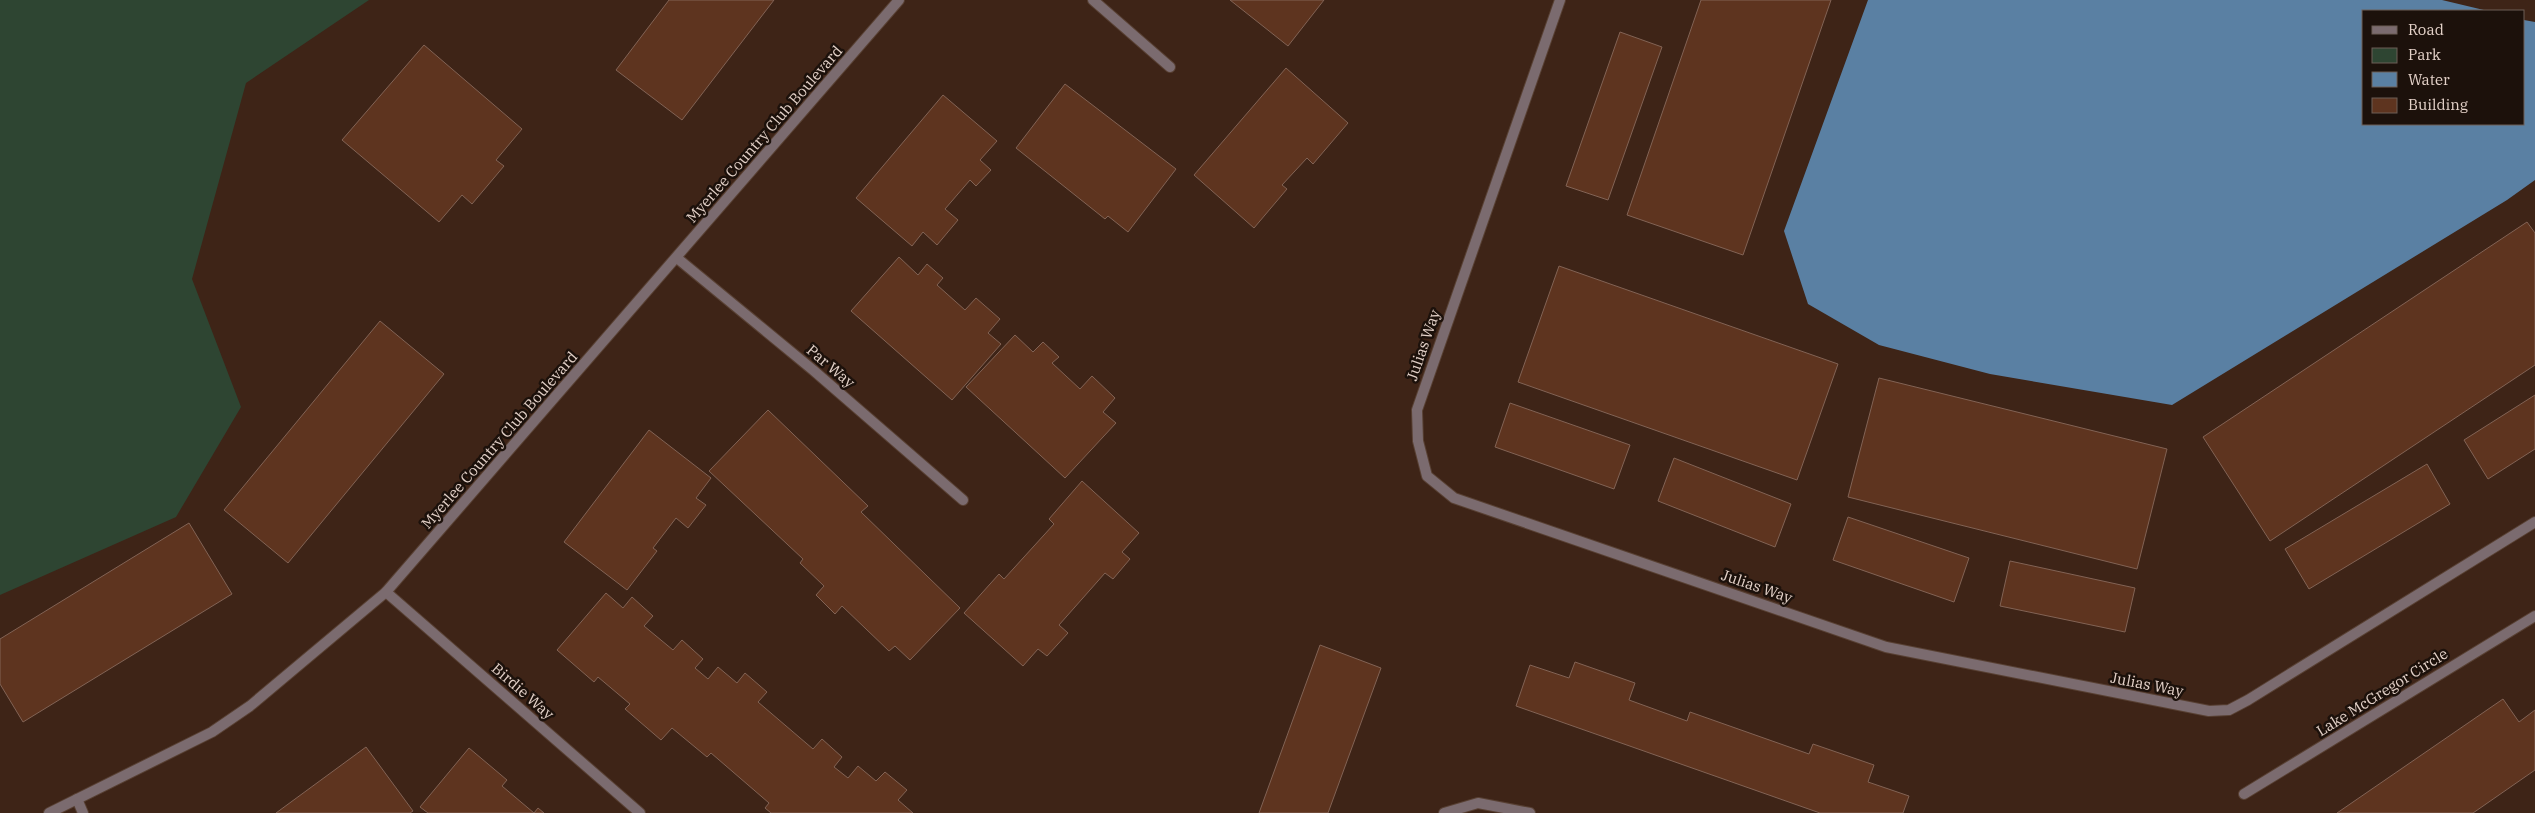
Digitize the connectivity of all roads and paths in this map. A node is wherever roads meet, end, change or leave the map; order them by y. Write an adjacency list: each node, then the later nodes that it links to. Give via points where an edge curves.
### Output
1 (899, 0): 5 (street, Myerlee Country Club Boulevard)
2 (1094, 0): 4 (street)
3 (1560, 0): 7 (street, Julias Way, via 1417,410 1418,442 1427,476 1454,498 1886,647 2209,712 2230,710 2248,700)
4 (1170, 67)
5 (677, 258): 6 (street, Par Way); 8 (street, Myerlee Country Club Boulevard)
6 (963, 500)
7 (2535, 522)
8 (386, 592): 11 (street, Myerlee Country Club Boulevard, via 250,706 212,732); 14 (street, Birdie Way)
9 (2535, 616): 10 (street, Lake McGregor Circle)
10 (2244, 794)
11 (77, 799): 12 (street, Myerlee Country Club Boulevard); 13 (street)
12 (49, 813)
13 (83, 813)
14 (640, 813)
15 (1444, 813): 16 (street, via 1478,803)
16 (1530, 813)

